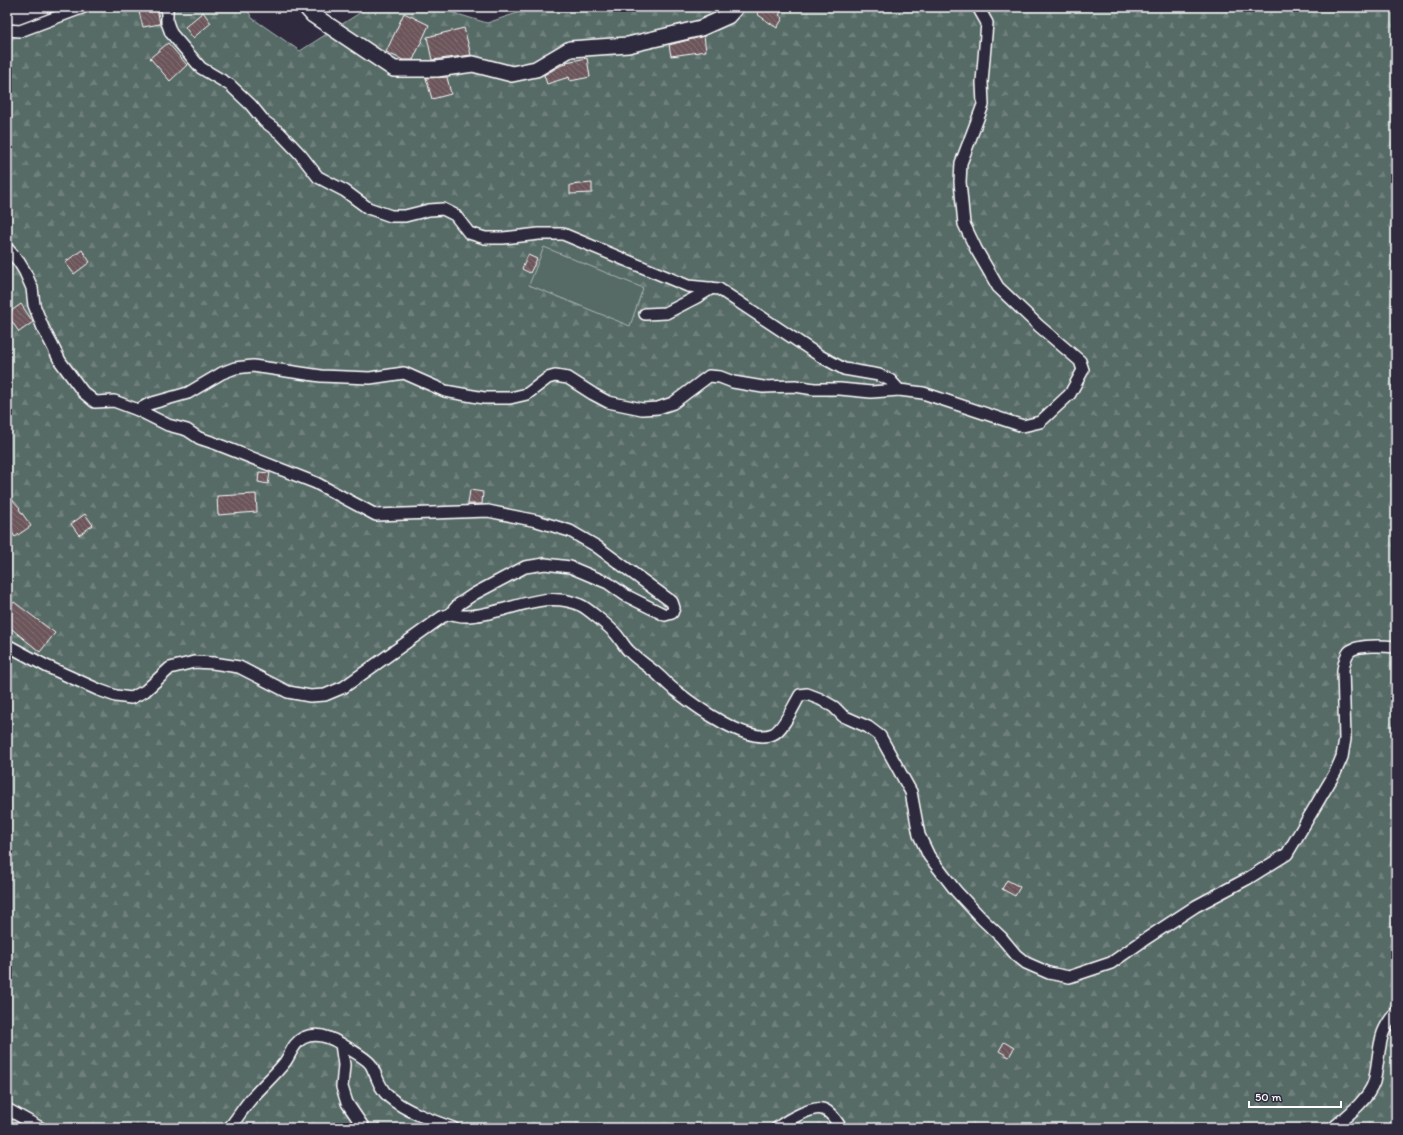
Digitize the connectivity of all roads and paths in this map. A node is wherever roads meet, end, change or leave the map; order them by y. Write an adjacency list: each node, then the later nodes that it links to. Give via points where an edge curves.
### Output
1 (84, 7): 6 (street, via 20,31)
2 (167, 7): 8 (street, via 167,22 171,33 201,68 230,85 285,139 318,177 345,191 368,208 391,216 405,216 443,208 455,215 469,233 486,238 563,234 688,286)
3 (306, 7): 4 (street, via 313,15 394,69 437,69 473,64 512,74 536,69 570,49 628,45 701,28 728,16)
4 (736, 7)
5 (978, 7): 10 (street, via 987,23 982,82 983,105 961,163 964,224 998,287 1080,360 1083,370 1070,394 1040,422 1023,426 923,393)
6 (7, 30)
7 (7, 248): 11 (street, via 25,272 32,288 42,328 60,362 84,392 95,402 114,401)
8 (712, 288): 9 (street, via 666,313); 10 (street, via 719,289 820,356 844,369 879,375 890,380)
9 (645, 314)
10 (899, 390): 11 (street, via 871,392 795,386 763,387 709,376 673,403 658,408 642,409 608,402 568,378 555,376 548,378 527,394 510,398 484,398 445,391 404,372 363,378 321,376 253,366 222,372 188,393 149,404)
11 (138, 410): 12 (street, via 207,441 316,483 376,515 488,511 570,531 596,546 672,602 674,608 672,613 665,615 625,595 608,583 570,567 544,564 525,567 474,594)
12 (451, 613): 13 (street, via 344,687 325,695 310,696 288,692 239,667 194,662 170,668 145,691 131,698 116,696 46,666); 14 (street, via 467,616 556,598 581,605 614,631 629,652 675,690 708,714 740,732 762,736 773,734 785,722 800,695 807,694 834,707 843,716 868,727 880,736 910,792 919,835 929,856 956,891 1026,963 1049,973 1069,977 1111,964 1196,906 1287,854 1342,757 1345,739 1343,670 1349,652 1354,648)
13 (7, 645)
14 (1396, 647)
15 (1396, 1012): 24 (street, via 1383,1033 1373,1083 1352,1112)
16 (341, 1044): 19 (street, via 330,1037 304,1038 295,1045 286,1061 251,1099); 20 (street, via 344,1065 342,1087 347,1103); 21 (street, via 370,1064 388,1097 413,1112)
17 (7, 1109): 18 (street)
18 (41, 1128)
19 (229, 1128)
20 (364, 1128)
21 (453, 1128)
22 (777, 1128): 23 (street, via 798,1115 818,1108 830,1114)
23 (841, 1128)
24 (1333, 1128)

